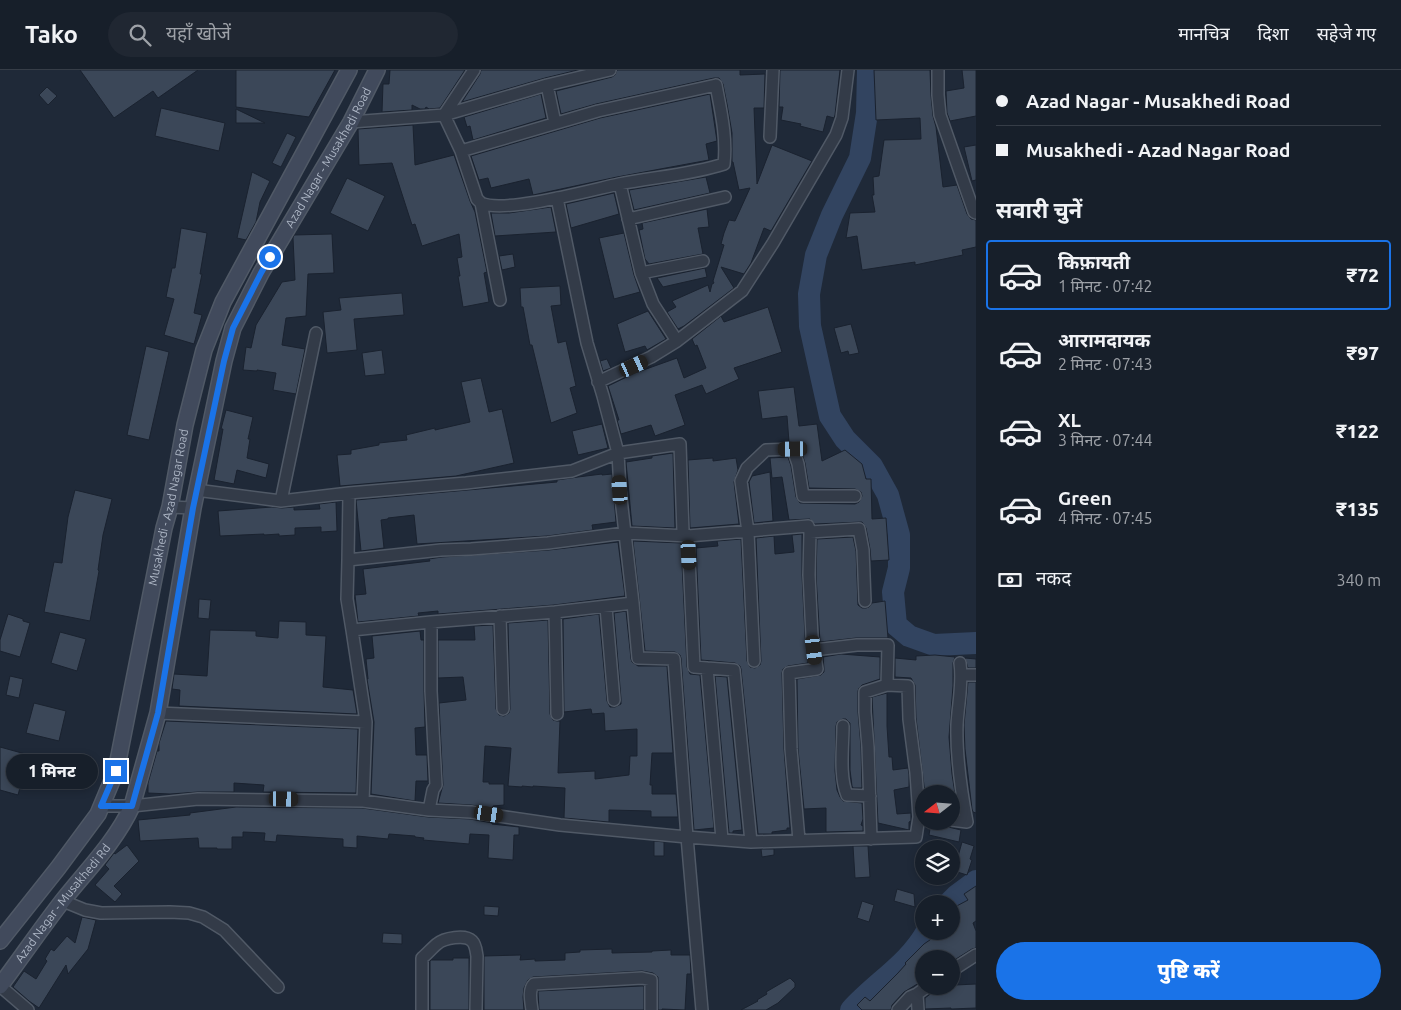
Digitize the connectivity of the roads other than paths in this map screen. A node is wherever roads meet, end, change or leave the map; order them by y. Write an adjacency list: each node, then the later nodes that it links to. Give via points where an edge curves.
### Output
1 (349, 70): 31 (main road, Musakhedi - Azad Nagar Road, via 223,302 204,350)
2 (376, 70): 10 (main road, Azad Nagar - Musakhedi Road)
3 (474, 70): 9 (street)
4 (610, 70): 8 (street)
5 (773, 70): 12 (street)
6 (848, 70): 24 (street, via 842,118 836,135 773,243 742,291)
7 (938, 70): 18 (street, via 940,115)
8 (547, 85): 9 (street); 11 (street)
9 (444, 115): 10 (street); 13 (street)
10 (351, 122): 27 (main road, Azad Nagar - Musakhedi Road, via 261,273 233,328)
11 (555, 123): 13 (street); 14 (street, via 716,85 724,129 724,164 676,176)
12 (770, 137)
13 (461, 151): 17 (street)
14 (620, 184): 16 (street); 19 (street)
15 (725, 197): 19 (street)
16 (556, 198): 17 (street, via 492,206); 25 (street)
17 (480, 203): 22 (street)
18 (976, 213)
19 (628, 219): 21 (street)
20 (703, 261): 21 (street)
21 (641, 273): 24 (street, via 653,304)
22 (500, 300)
23 (316, 334): 30 (street)
24 (677, 341): 25 (street)
25 (598, 382): 26 (street)
26 (618, 453): 28 (street, via 572,471); 35 (street); 36 (street, via 680,444 684,532)
27 (196, 490): 30 (street); 32 (main road, Azad Nagar - Musakhedi Road)
28 (349, 493): 30 (street); 37 (street)
29 (855, 496): 33 (street, via 804,496 793,449 766,450 747,468 741,481)
30 (281, 501)
31 (170, 507): 32 (street); 61 (main road, Musakhedi - Azad Nagar Road, via 116,771)
32 (193, 508): 54 (main road, Azad Nagar - Musakhedi Road)
33 (748, 532): 34 (street, via 808,526); 36 (street); 46 (street)
34 (810, 532): 38 (street, via 859,529); 45 (street)
35 (625, 533): 36 (street); 37 (street); 39 (street)
36 (688, 536): 48 (street, via 694,667)
37 (348, 560): 44 (street, via 347,599)
38 (865, 601)
39 (633, 603): 40 (street); 67 (street, via 638,658 674,659)
40 (606, 607): 41 (street); 52 (street)
41 (555, 612): 42 (street); 55 (street)
42 (500, 616): 43 (street); 53 (street)
43 (431, 622): 44 (street); 63 (street, via 436,785)
44 (352, 630): 56 (street)
45 (814, 650): 51 (street, via 888,645); 70 (street, via 817,668 789,673 791,749)
46 (754, 661)
47 (960, 663): 49 (street)
48 (707, 668): 68 (street); 71 (street, via 734,670)
49 (961, 675): 50 (street); 65 (street, via 957,725 961,788)
50 (976, 676)
51 (887, 685): 58 (street, via 908,686); 59 (street, via 865,692)
52 (614, 700)
53 (503, 709)
54 (158, 713): 56 (street); 62 (main road, Azad Nagar - Musakhedi Road)
55 (557, 714)
56 (366, 722): 60 (street)
57 (843, 726): 59 (street, via 845,790 847,795)
58 (917, 785)
59 (870, 796): 69 (street)
60 (363, 800): 62 (street, via 198,799); 63 (street)
61 (101, 806): 62 (street); 73 (main road, Musakhedi - Azad Nagar Road, via 58,868)
62 (132, 806): 64 (main road, Azad Nagar - Musakhedi Road)
63 (429, 810): 67 (street)
64 (126, 820): 72 (main road, Azad Nagar - Musakhedi Rd)
65 (972, 821)
66 (918, 830): 69 (street, via 916,837)
67 (687, 837): 68 (street); 85 (street)
68 (722, 839): 71 (street)
69 (871, 839): 70 (street)
70 (799, 840): 71 (street)
71 (751, 842)
72 (63, 901): 76 (main road, Azad Nagar - Musakhedi Rd); 77 (street, via 101,913 170,912 203,916 224,930)
73 (0, 941)
74 (976, 955): 75 (street)
75 (960, 965)
76 (0, 986): 80 (street)
77 (278, 987)
78 (915, 995): 86 (street)
79 (917, 995): 87 (street)
80 (28, 1010)
81 (422, 1010): 82 (street, via 422,958 444,940 468,938 476,947 477,956)
82 (476, 1010)
83 (532, 1010): 84 (street, via 530,990 534,984 642,978 651,980)
84 (651, 1010)
85 (702, 1010)
86 (898, 1010)
87 (918, 1010)

